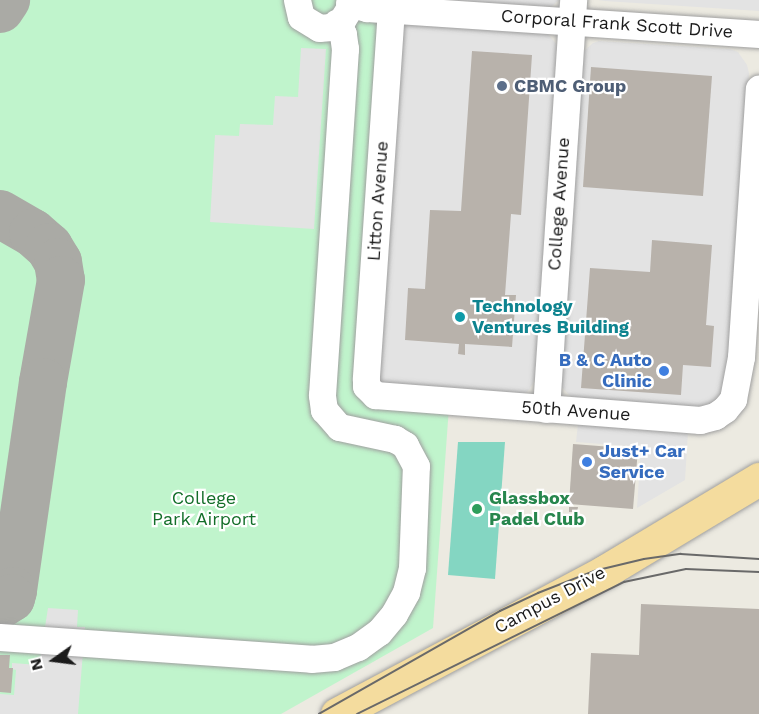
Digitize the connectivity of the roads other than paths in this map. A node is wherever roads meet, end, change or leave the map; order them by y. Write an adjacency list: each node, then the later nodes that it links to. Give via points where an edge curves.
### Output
1 (297, 0): 2 (street, Corporal Frank Scott Drive, via 302,17 319,28)
2 (359, 9): 3 (street, Corporal Frank Scott Drive); 6 (street, Litton Avenue, via 366,379); 9 (street, via 343,34 322,395 324,410 339,427 395,439 412,454 418,479 412,568 406,592 394,614 379,632 358,647 334,657 311,659)
3 (573, 11): 4 (street, Corporal Frank Scott Drive); 7 (street, College Avenue)
4 (759, 34)
5 (759, 89): 7 (street, 50th Avenue, via 741,357 733,399 726,409 700,420)
6 (370, 392): 7 (street, 50th Avenue, via 381,397)
7 (546, 409)
8 (759, 480): 10 (main road, Campus Drive, via 604,572)
9 (0, 637)
10 (337, 714)

